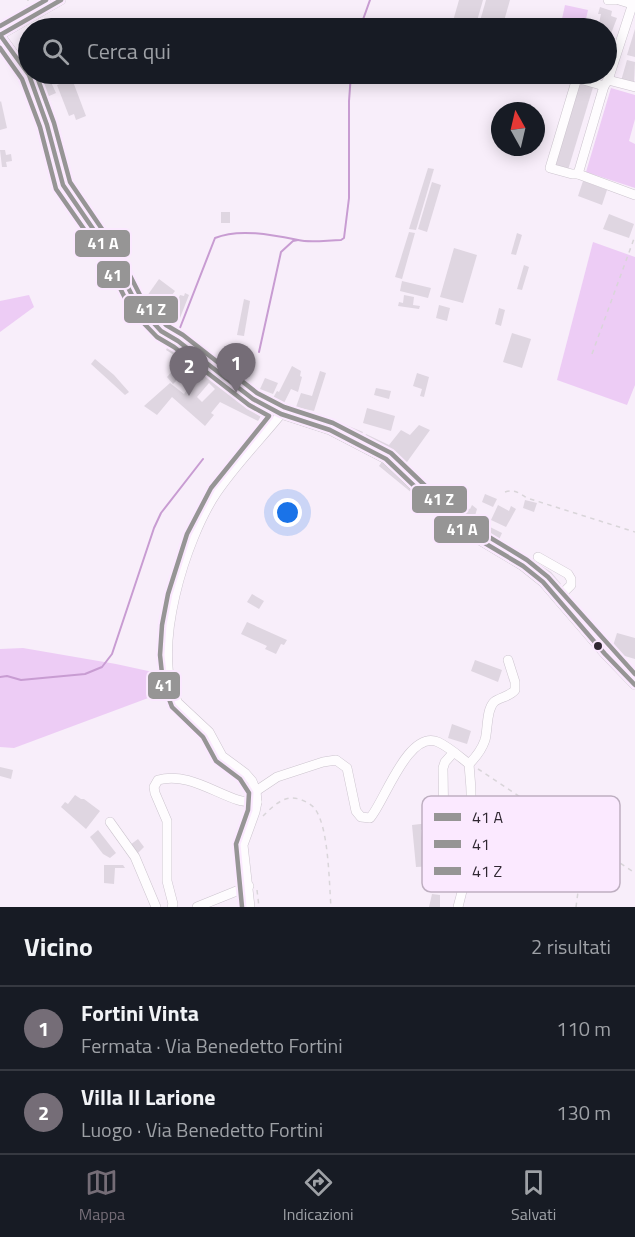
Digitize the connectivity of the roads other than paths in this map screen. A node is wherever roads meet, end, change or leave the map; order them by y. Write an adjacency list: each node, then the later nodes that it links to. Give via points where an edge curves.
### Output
1 (61, 0): 5 (street)
2 (608, 0): 3 (street)
3 (617, 0): 4 (street)
4 (633, 2): 8 (street)
5 (30, 18)
6 (18, 25): 7 (street)
7 (0, 35): 9 (street)
8 (617, 50)
9 (18, 60)
10 (32, 84): 17 (street, via 63,185 114,258 137,305 161,331 253,399)
11 (575, 84): 15 (street, via 550,168)
12 (606, 84): 15 (street)
13 (613, 84): 14 (street)
14 (635, 87)
15 (578, 174): 16 (street)
16 (635, 195)
17 (281, 414): 19 (street, via 330,430 378,453 456,526 523,566); 24 (street, via 206,509 180,578 167,643 166,663 178,703 210,732 222,756 245,773)
18 (538, 557): 19 (street, via 571,579 571,585)
19 (558, 598): 21 (street)
20 (508, 660): 23 (street, via 515,690 494,702 484,742)
21 (635, 685)
22 (453, 753): 23 (street); 24 (street, via 436,741 418,746 404,759 370,818 361,817 356,811 347,768 336,760 277,777); 25 (street, via 443,768)
23 (470, 764): 26 (street)
24 (256, 791): 27 (street)
25 (443, 796)
26 (472, 796)
27 (257, 802): 29 (street, via 243,845); 32 (street, via 240,801 200,784 169,777 158,780 154,786 167,821 167,881)
28 (110, 822): 31 (street, via 135,857)
29 (253, 888): 33 (street); 34 (street)
30 (462, 892): 35 (street)
31 (156, 907)
32 (172, 907)
33 (197, 907)
34 (250, 907)
35 (458, 907)

